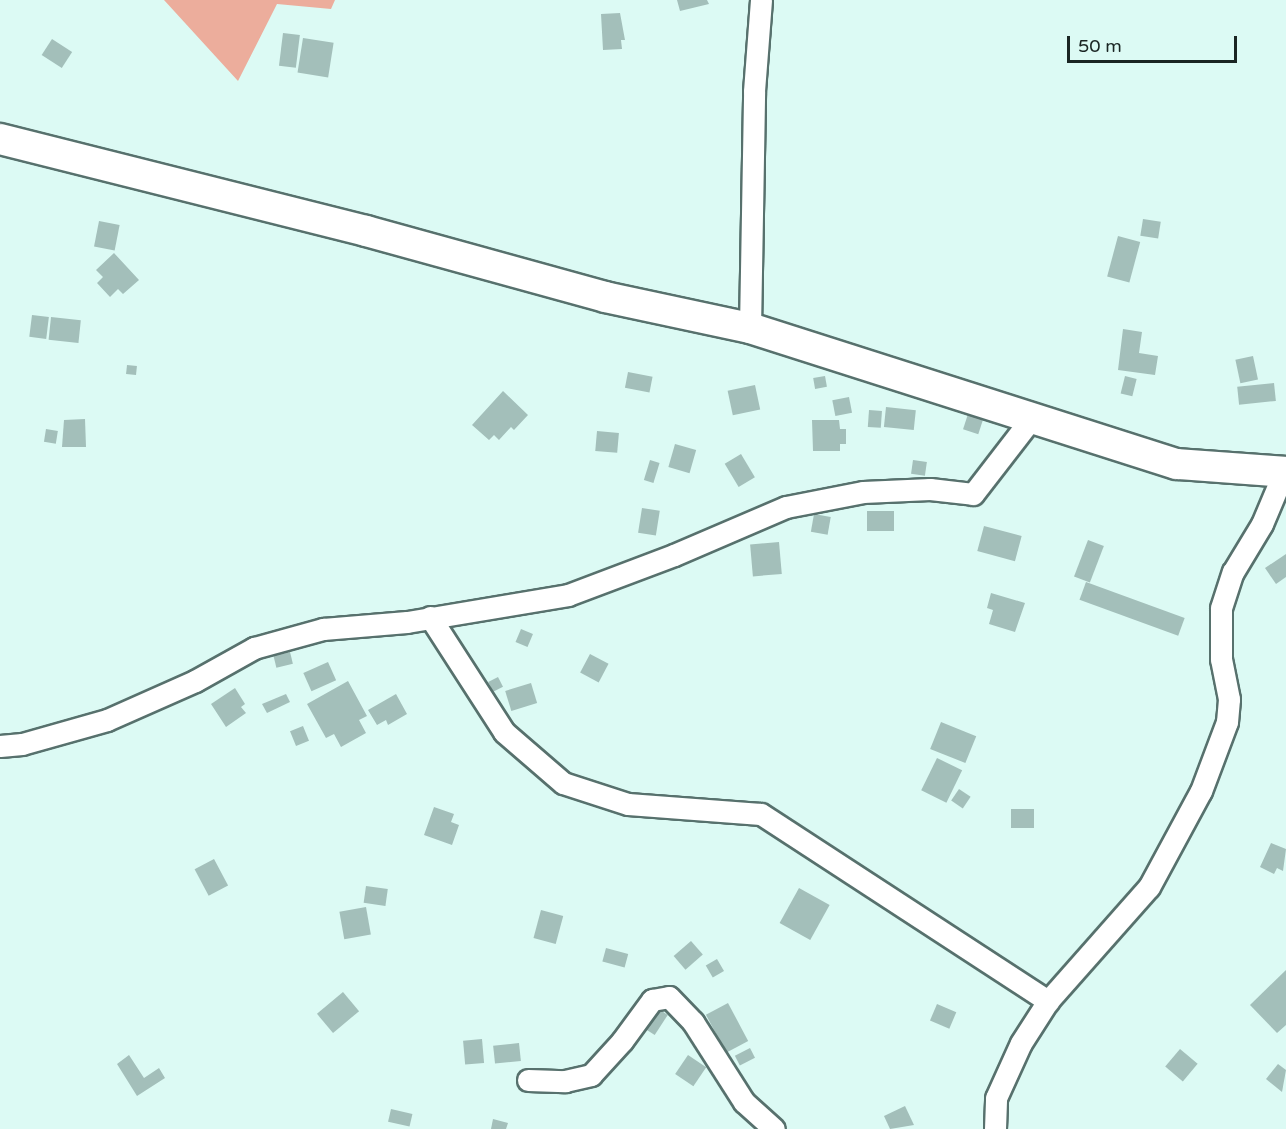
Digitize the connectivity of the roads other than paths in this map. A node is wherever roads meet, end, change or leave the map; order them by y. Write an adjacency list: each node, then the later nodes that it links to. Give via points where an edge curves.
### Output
1 (761, 0): 3 (street, via 755,81)
2 (0, 139): 3 (street, via 366,231 606,297)
3 (750, 328): 4 (street)
4 (1031, 419): 5 (street, via 1178,464); 6 (street, via 973,494 930,489 818,498 786,507 568,595)
5 (1285, 472): 8 (street, via 1262,524 1233,572 1221,608 1221,659 1229,699 1227,722 1201,791 1149,887)
6 (430, 617): 7 (street, via 323,629 254,648 195,681 107,720 22,744); 8 (street, via 504,732 563,783 628,804 761,814)
7 (0, 746)
8 (1048, 1001): 11 (street, via 1021,1043 996,1098)
9 (528, 1080): 10 (street, via 564,1081 591,1075 652,1000 669,997 693,1022 744,1102)
10 (774, 1129)
11 (995, 1129)

